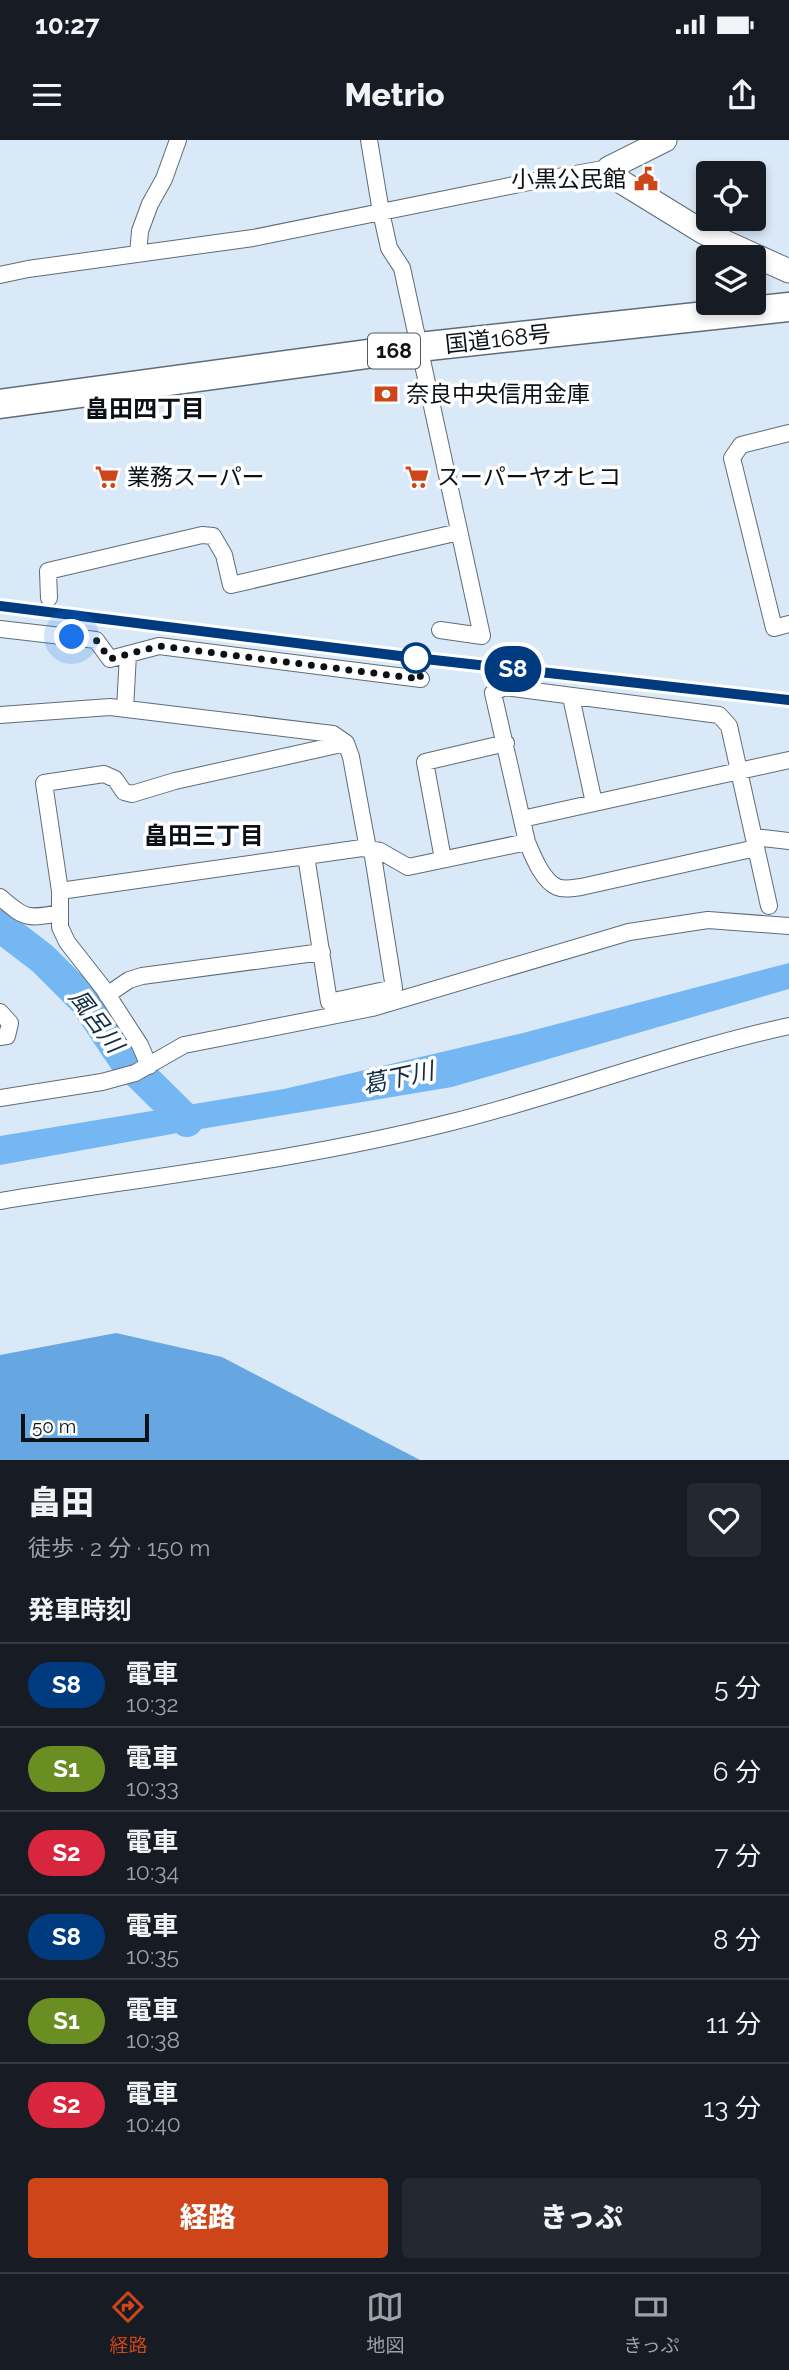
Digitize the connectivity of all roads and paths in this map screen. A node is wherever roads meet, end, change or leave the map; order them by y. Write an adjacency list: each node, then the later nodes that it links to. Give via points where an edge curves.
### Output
1 (178, 140): 6 (street, via 139,231)
2 (369, 140): 5 (street)
3 (664, 140): 4 (main road)
4 (609, 168): 5 (street); 7 (main road, via 615,178 704,232)
5 (381, 212): 6 (street, via 253,238); 10 (street, via 389,248 402,268)
6 (138, 254): 8 (street)
7 (789, 271)
8 (0, 275)
9 (788, 309): 10 (highway, 国道168号 / 168)
10 (419, 347): 11 (highway, 国道168号 / 168); 13 (street)
11 (0, 404)
12 (789, 433): 15 (street, via 741,445 732,458 774,628)
13 (459, 532): 14 (street, via 231,585 224,555 212,536 202,535 48,571); 17 (street, via 482,636)
14 (49, 598)
15 (789, 624)
16 (0, 629): 18 (street, via 96,640 110,659)
17 (440, 630)
18 (128, 654): 19 (street, via 159,646); 21 (street)
19 (421, 679)
20 (571, 697): 24 (street, via 504,687 493,693); 26 (street, via 719,715 729,726); 27 (street)
21 (125, 709): 22 (street); 23 (street, via 333,734)
22 (0, 715)
23 (346, 743): 32 (street); 35 (street, via 132,794 104,774 44,783)
24 (506, 743): 28 (street); 34 (street, via 425,762)
25 (789, 760): 26 (street)
26 (739, 771): 27 (street); 31 (street)
27 (594, 803): 28 (street)
28 (522, 819): 30 (street)
29 (789, 841): 31 (street)
30 (527, 842): 31 (street, via 549,881 568,889); 34 (street)
31 (755, 843): 37 (street)
32 (370, 849): 33 (street); 34 (street, via 408,867); 40 (street, via 394,988 329,1002)
33 (306, 856): 35 (street); 40 (street)
34 (443, 859)
35 (60, 891): 38 (street)
36 (0, 897): 38 (street, via 24,916)
37 (769, 906)
38 (60, 913): 41 (street, via 60,928 67,942)
39 (789, 926): 45 (street, via 708,920 629,932 372,1009 184,1045)
40 (322, 952): 41 (street, via 142,976)
41 (107, 995): 45 (street)
42 (0, 1012): 44 (street, via 9,1023 7,1035)
43 (789, 1026): 47 (street, via 514,1106 373,1140)
44 (0, 1037)
45 (149, 1066): 46 (street, via 102,1082)
46 (0, 1098)
47 (0, 1201)

